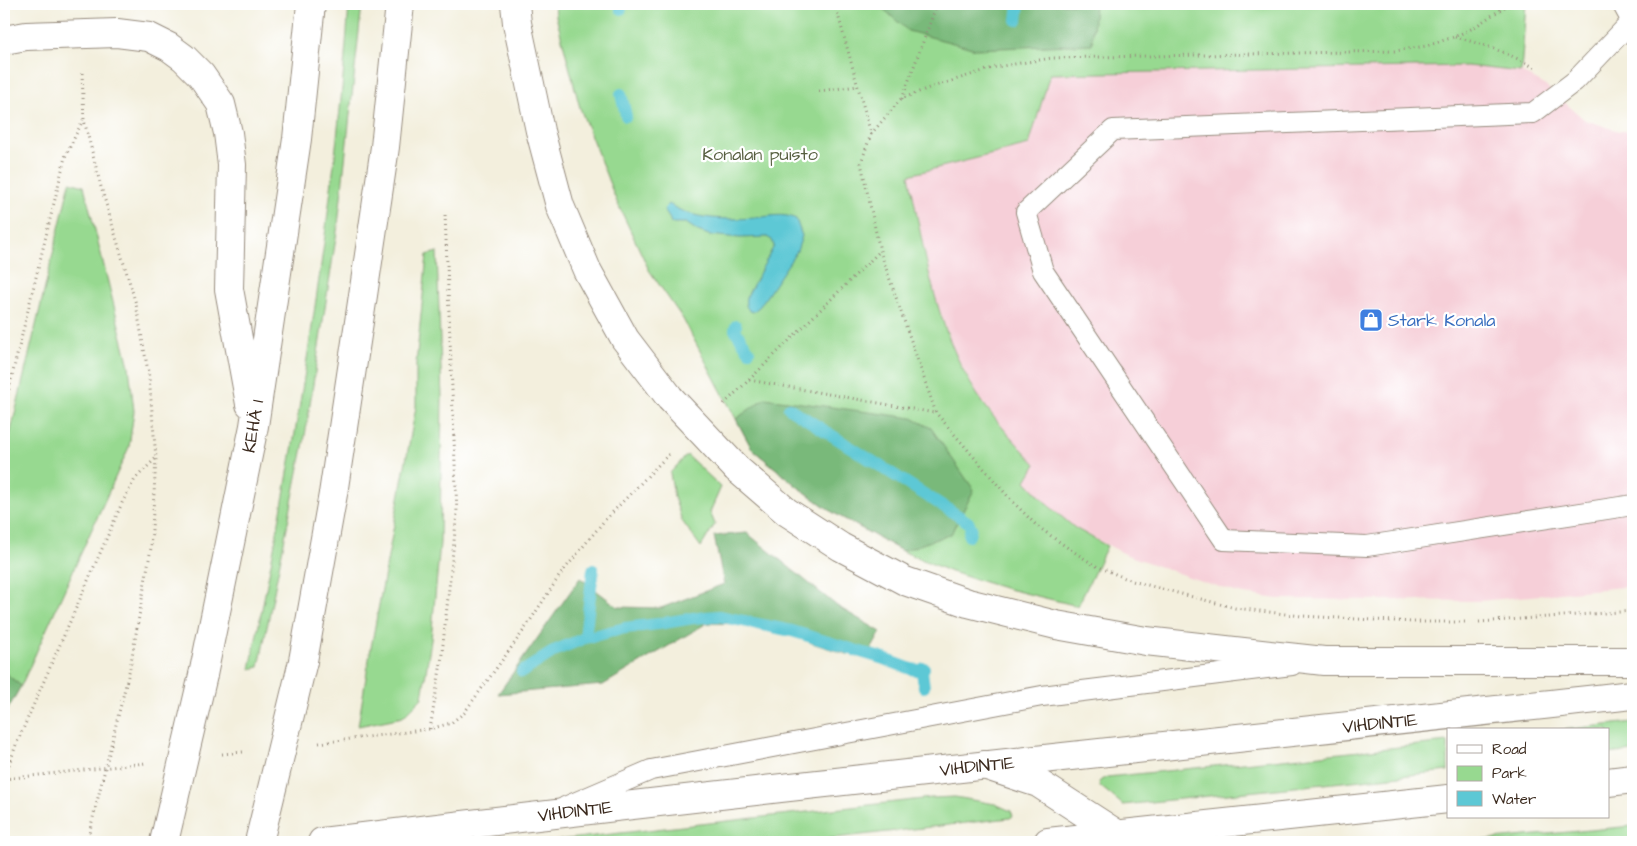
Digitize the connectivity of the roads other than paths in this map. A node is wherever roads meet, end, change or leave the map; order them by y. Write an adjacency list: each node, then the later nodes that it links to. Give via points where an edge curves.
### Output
1 (311, 4): 8 (main road, KEHÄ I, via 297,139)
2 (400, 4): 20 (main road, bridge, via 385,147 333,494 303,661)
3 (515, 4): 10 (main road, bridge, via 540,130 560,206 587,270 625,340 670,398 737,469 786,512 841,547 905,581 968,603 1056,625 1146,641)
4 (1627, 4): 5 (main road)
5 (1633, 15)
6 (1633, 20): 9 (lane, via 1575,81 1533,113 1113,130 1026,212 1043,271 1224,540 1367,546)
7 (4, 40): 8 (main road, via 26,36 117,33 149,37 184,58 201,75 221,104 232,165 229,289)
8 (254, 426): 19 (main road, KEHÄ I, bridge, via 203,675)
9 (1633, 505)
10 (1324, 661): 11 (main road); 17 (lane, via 1042,696 651,770)
11 (1633, 661)
12 (1633, 696): 13 (main road, VIHDINTIE)
13 (984, 765): 17 (main road, VIHDINTIE); 18 (main road, via 1038,782)
14 (1633, 779): 15 (main road)
15 (1610, 782)
16 (1447, 799): 18 (main road)
17 (550, 814): 21 (main road, VIHDINTIE)
18 (1121, 839): 22 (main road)
19 (164, 842)
20 (259, 842)
21 (322, 842)
22 (1048, 842)

